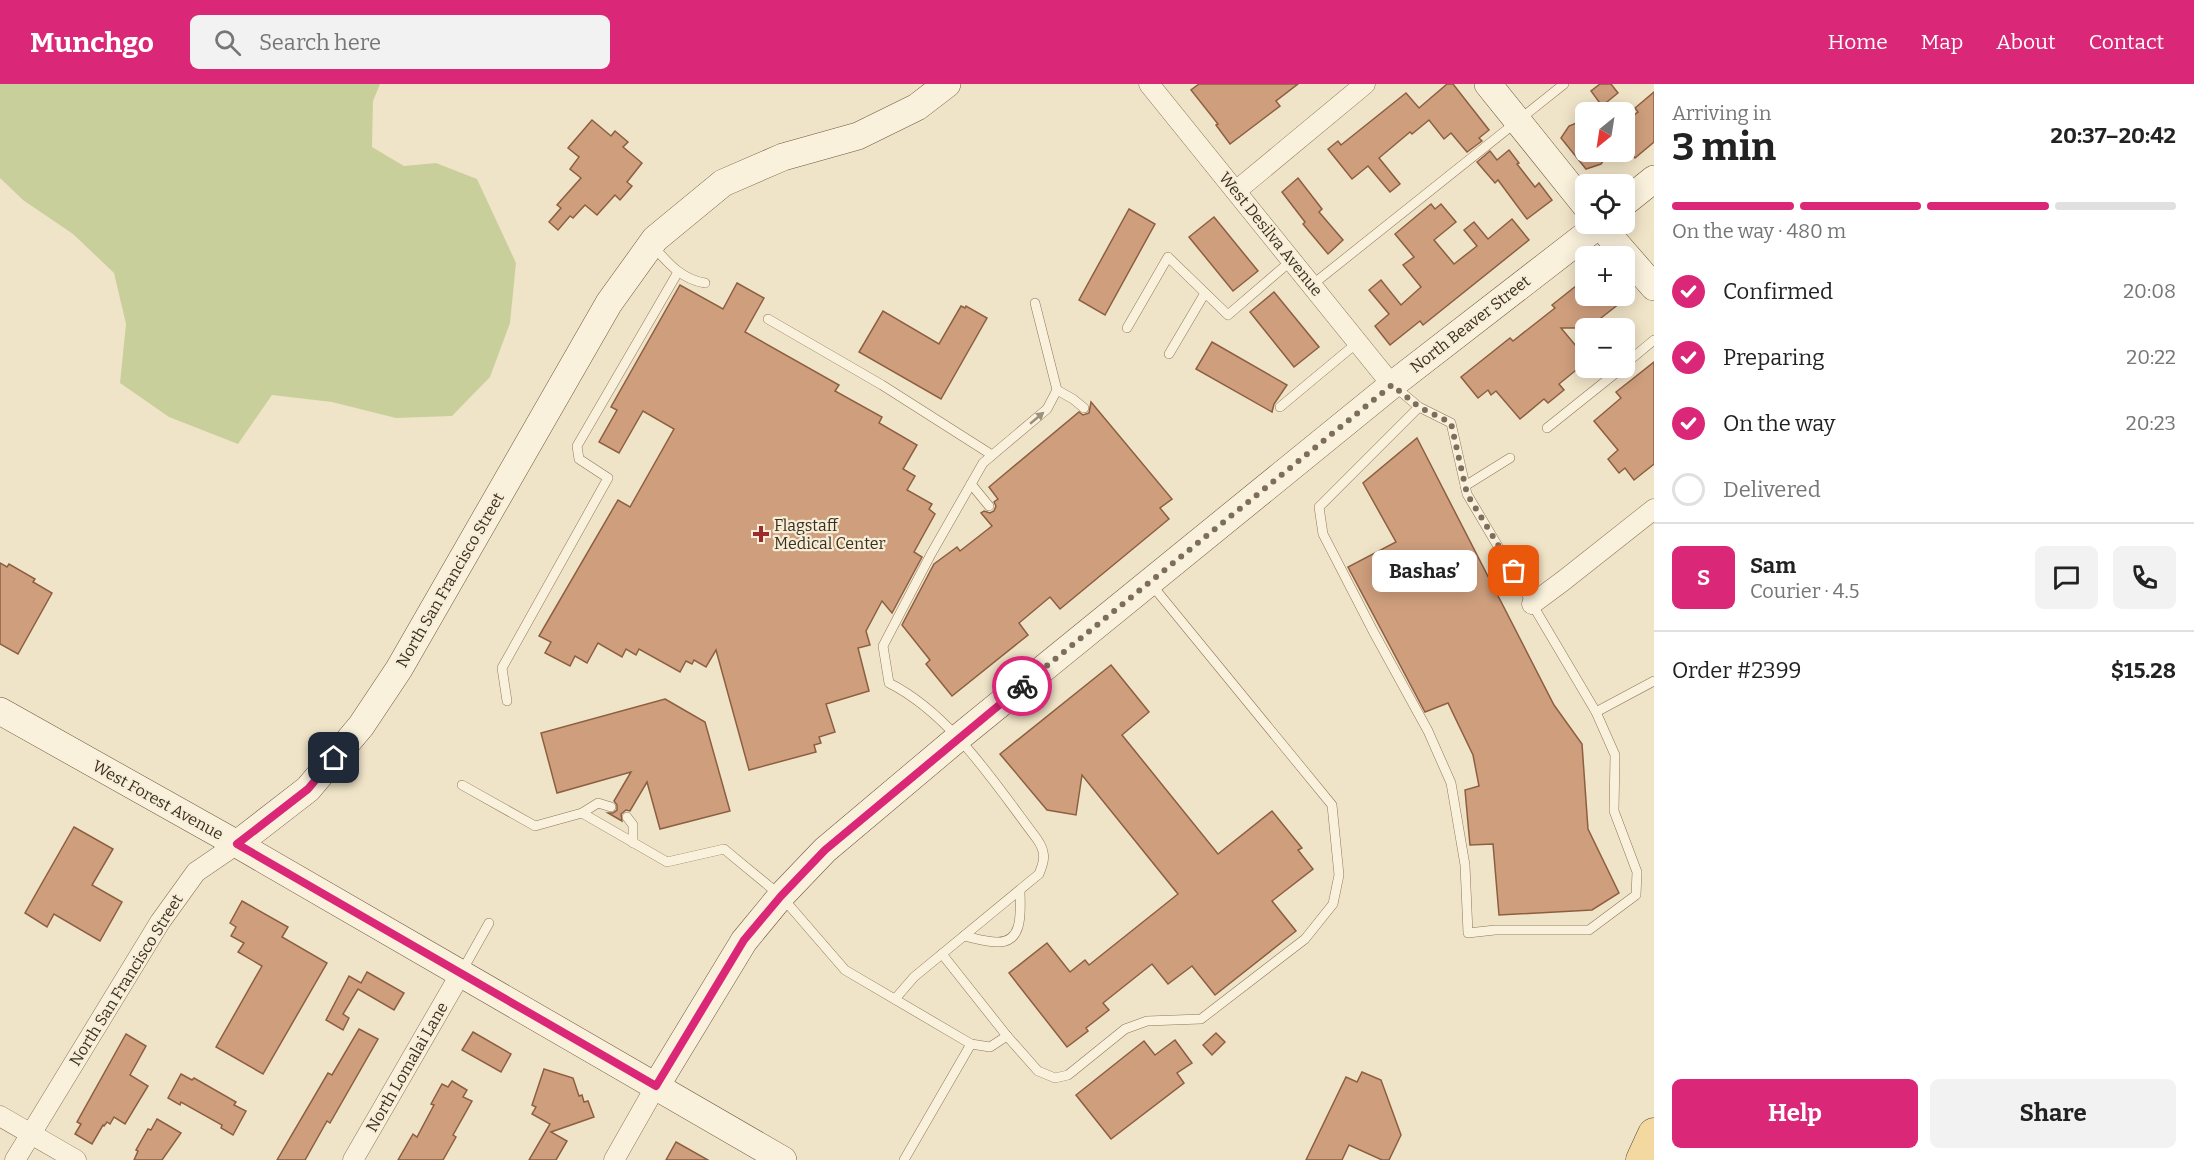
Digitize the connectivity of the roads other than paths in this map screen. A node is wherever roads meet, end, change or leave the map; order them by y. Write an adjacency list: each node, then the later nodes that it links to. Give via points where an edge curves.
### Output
1 (947, 84): 13 (street, North San Francisco Street, via 917,107 858,136 783,157 723,183)
2 (1150, 84): 8 (street, West Desilva Avenue)
3 (1365, 84): 8 (street)
4 (1488, 84): 6 (street)
5 (1564, 84): 6 (lane)
6 (1518, 121): 9 (street); 17 (lane)
7 (1654, 179): 10 (street)
8 (1236, 191): 14 (street, West Desilva Avenue)
9 (1575, 192)
10 (1635, 194)
11 (1586, 234): 28 (street, North Beaver Street)
12 (1608, 234): 18 (street)
13 (651, 244): 15 (lane); 52 (street, North San Francisco Street, via 609,303 399,669 361,726 308,789)
14 (1292, 260): 17 (street, West Desilva Avenue); 19 (lane, via 1228,315)
15 (678, 272): 16 (lane); 43 (lane, via 577,446 579,459 608,478 502,668)
16 (705, 283)
17 (1312, 285): 24 (street, West Desilva Avenue)
18 (1654, 287)
19 (1205, 293): 22 (lane, via 1168,256); 25 (lane)
20 (1035, 303): 29 (lane)
21 (768, 319): 34 (lane)
22 (1127, 328)
23 (1654, 340): 26 (lane)
24 (1358, 342): 28 (street, West Desilva Avenue); 32 (lane)
25 (1169, 354)
26 (1635, 356)
27 (1608, 378): 33 (lane)
28 (1392, 385): 30 (lane); 40 (street, North Beaver Street)
29 (1057, 390): 31 (lane); 34 (lane, one-way to 29, via 1047,409)
30 (1419, 407): 37 (lane, via 1451,423); 45 (lane, via 1319,507 1323,534 1428,731 1451,783 1466,865 1468,933 1589,930 1636,895 1636,872 1614,811 1615,755)
31 (1084, 408)
32 (1280, 408)
33 (1547, 428)
34 (992, 455): 36 (lane)
35 (1510, 458): 37 (lane)
36 (971, 484): 38 (lane); 46 (lane, via 883,646 889,683 909,693)
37 (1465, 486): 41 (lane)
38 (989, 506)
39 (1654, 509): 41 (street)
40 (1150, 582): 46 (street, North Beaver Street); 60 (lane, via 1332,806 1339,875 1333,904 1305,939 1201,1019 1147,1022 1125,1029 1068,1075 1055,1078 1038,1071)
41 (1532, 604): 45 (lane)
42 (1654, 681): 45 (lane)
43 (507, 701)
44 (0, 711): 52 (street, West Forest Avenue)
45 (1596, 712)
46 (958, 738): 53 (lane, via 1044,849 1045,862 1039,874); 54 (street, North Beaver Street, via 825,850)
47 (462, 785): 49 (lane, via 535,826)
48 (611, 807): 49 (lane, via 598,803)
49 (582, 813): 51 (lane)
50 (627, 817): 51 (lane, via 633,825)
51 (633, 843): 54 (lane, via 667,862 724,849)
52 (237, 844): 58 (street, West Forest Avenue); 64 (street, North San Francisco Street, via 196,872 160,922)
53 (1020, 890): 56 (lane); 56 (lane, via 1020,923 1015,934 997,942)
54 (781, 896): 59 (lane, via 845,970); 62 (street, North Beaver Street, via 744,940)
55 (489, 923): 58 (lane)
56 (964, 936): 57 (lane)
57 (942, 954): 59 (lane); 60 (lane)
58 (461, 973): 62 (street, West Forest Avenue); 68 (street, North Lomalai Lane)
59 (895, 999): 61 (lane)
60 (1008, 1036): 61 (lane, via 990,1047)
61 (971, 1044): 71 (lane)
62 (656, 1086): 69 (street, North Beaver Street); 70 (street, West Forest Avenue)
63 (0, 1116): 64 (street)
64 (30, 1133): 66 (street, North San Francisco Street); 67 (street)
65 (1654, 1134): 72 (main road)
66 (15, 1160)
67 (76, 1160)
68 (354, 1160)
69 (614, 1160)
70 (783, 1160)
71 (904, 1160)
72 (1642, 1160)

